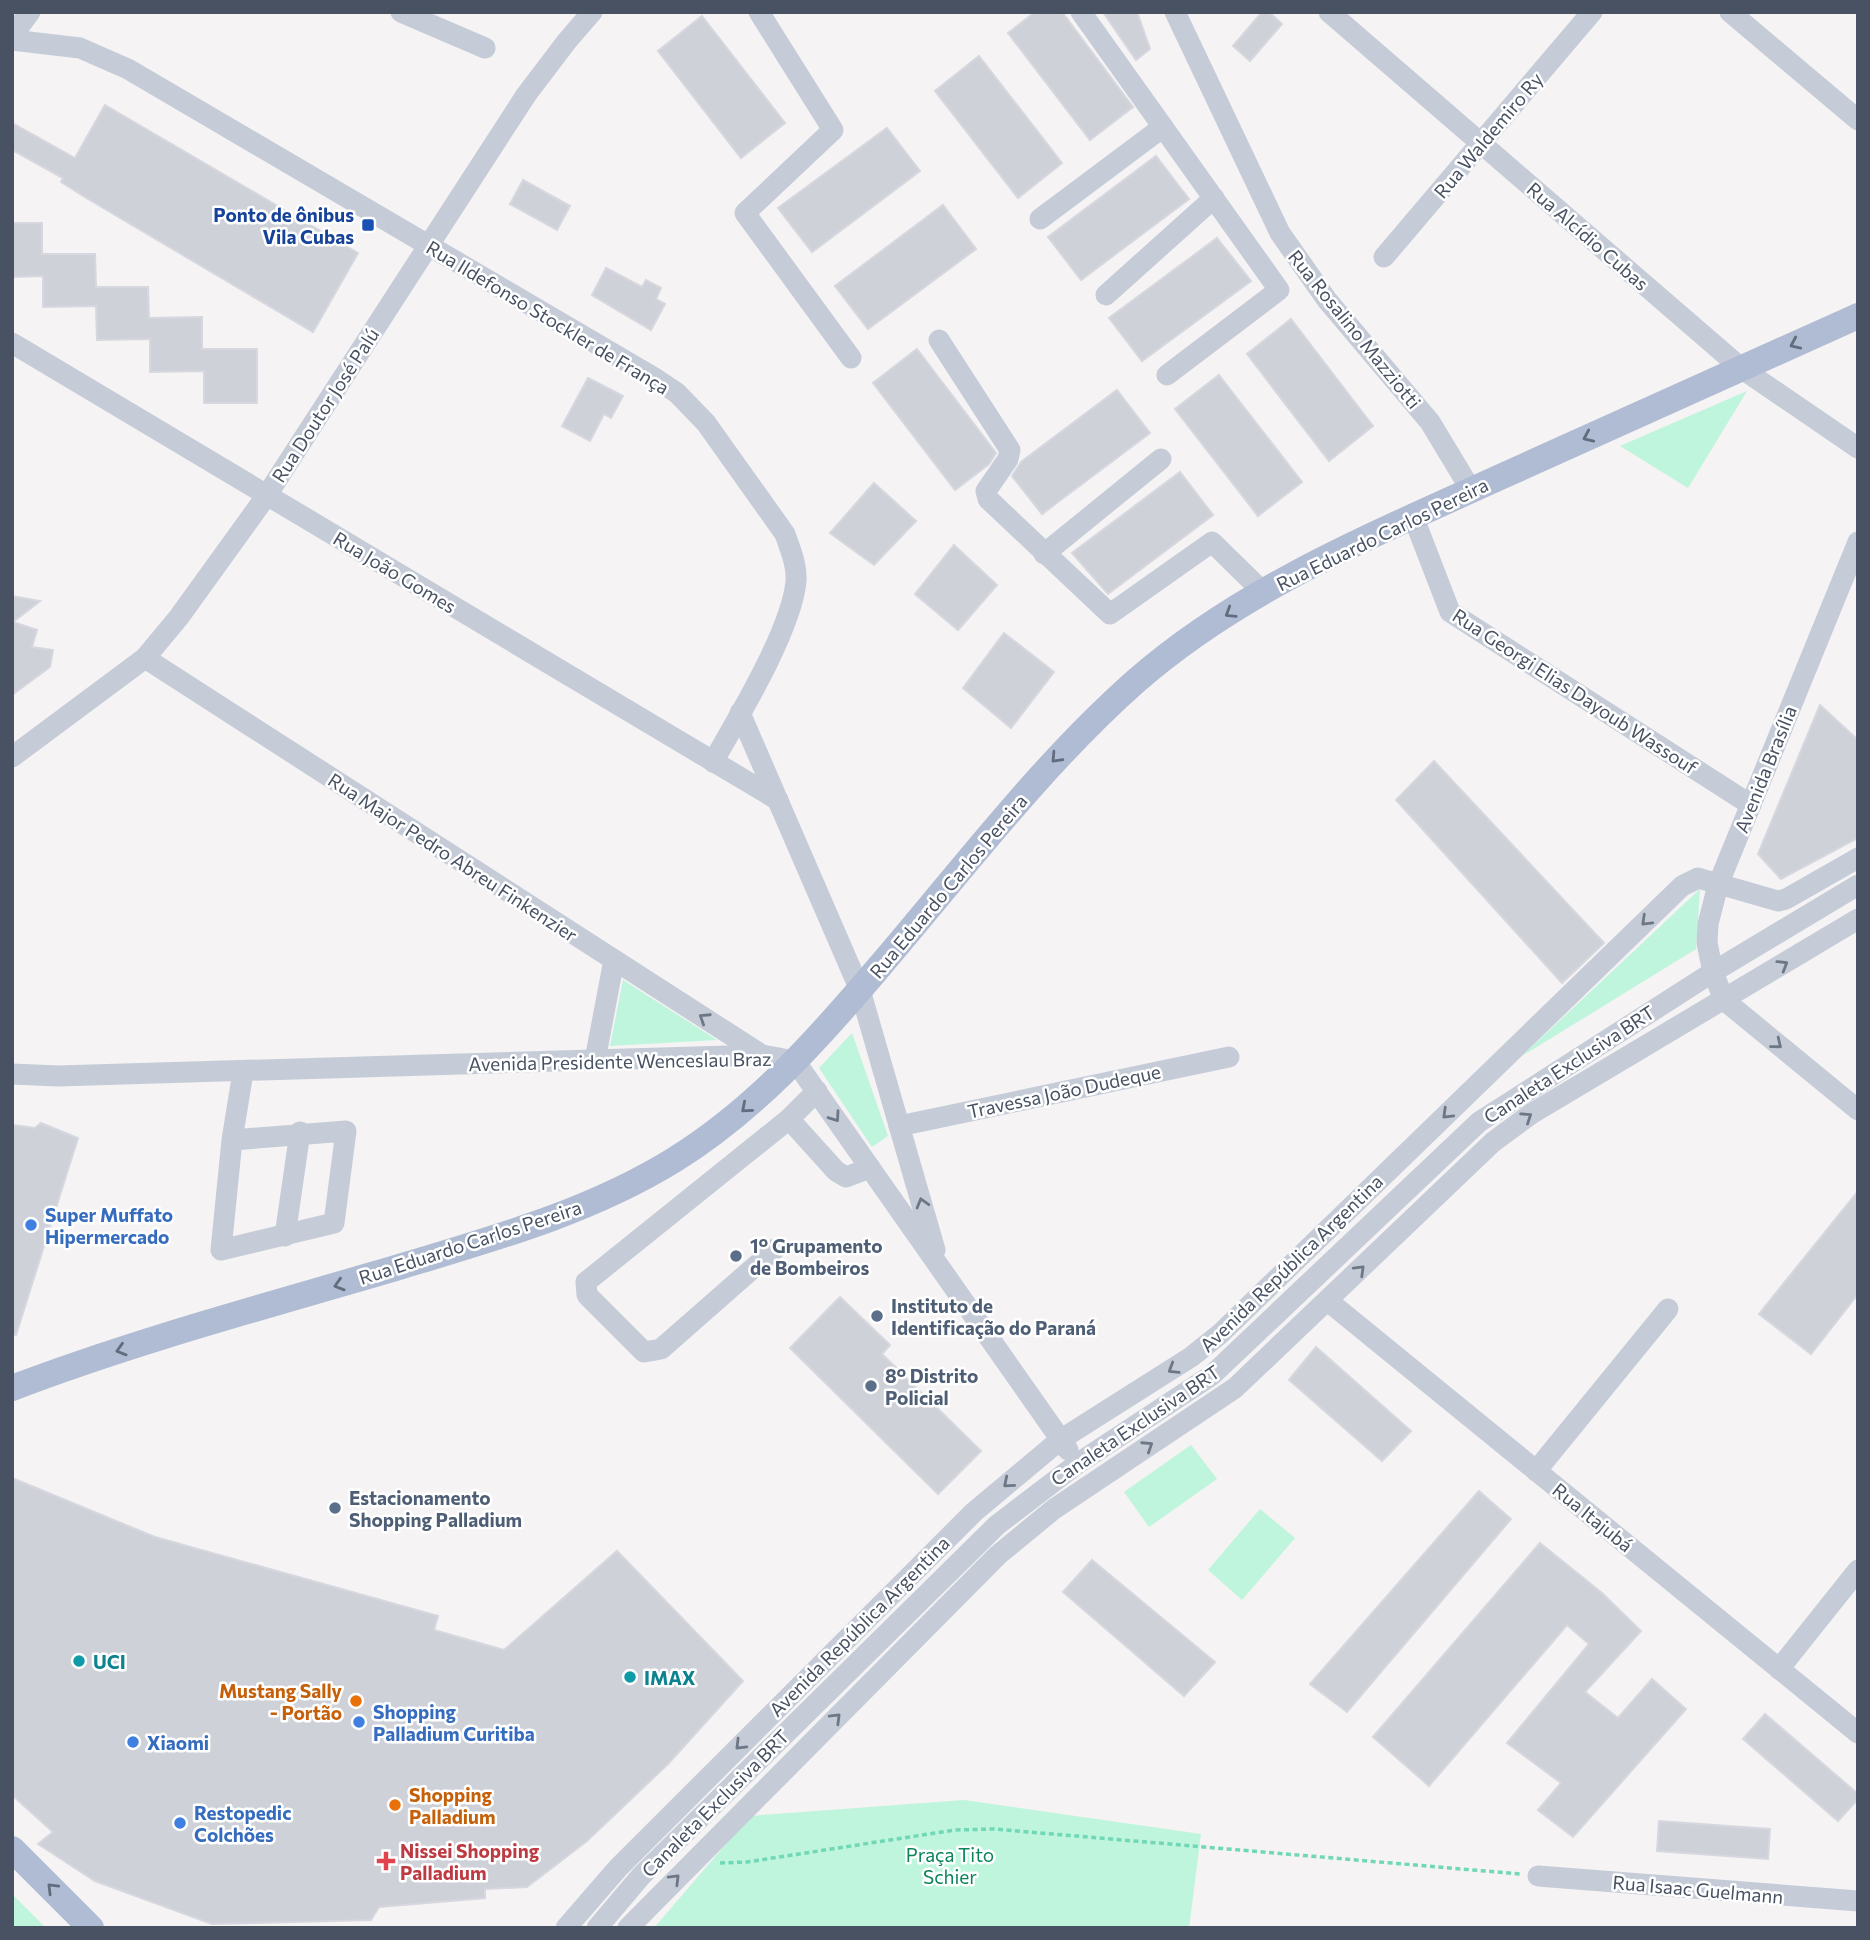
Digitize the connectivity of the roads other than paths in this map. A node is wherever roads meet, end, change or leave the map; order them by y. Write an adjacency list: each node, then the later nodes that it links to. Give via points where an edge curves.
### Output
1 (30, 12): 10 (street)
2 (401, 12): 11 (street)
3 (592, 12): 17 (street, Rua Doutor José Palú, via 526,94)
4 (759, 12): 23 (street, via 833,130 746,213)
5 (1081, 12): 13 (street)
6 (1175, 12): 28 (street, Rua Rosalino Mazziotti, via 1280,233 1327,300 1430,422)
7 (1328, 12): 14 (street, Rua Alcídio Cubas)
8 (1592, 12): 14 (street, Rua Waldemiro Ry)
9 (1730, 12): 12 (street)
10 (12, 38): 17 (street, Rua Ildefonso Stockler de França, via 80,48 105,57)
11 (485, 48)
12 (1858, 120)
13 (1163, 127): 15 (street); 16 (street)
14 (1481, 144): 18 (street, Rua Waldemiro Ry); 24 (street, Rua Alcídio Cubas)
15 (1214, 198): 19 (street); 25 (street, via 1279,290)
16 (1041, 219)
17 (429, 245): 29 (street, Rua Doutor José Palú); 35 (street, Rua Ildefonso Stockler de França, via 677,393 706,423 776,521 794,558 792,601)
18 (1384, 257)
19 (1106, 295)
20 (1858, 316): 24 (main road, Rua Eduardo Carlos Pereira, one-way to 24)
21 (939, 340): 32 (street, via 1010,450 986,491 988,499)
22 (12, 342): 29 (street, Rua João Gomes)
23 (851, 358)
24 (1741, 368): 26 (street, Rua Alcídio Cubas); 28 (main road, Rua Eduardo Carlos Pereira, one-way to 28)
25 (1167, 375)
26 (1858, 448)
27 (1161, 459): 32 (street)
28 (1471, 490): 30 (main road, Rua Eduardo Carlos Pereira)
29 (267, 495): 34 (street, Rua Doutor José Palú); 37 (street, Rua João Gomes)
30 (1413, 516): 33 (main road, Rua Eduardo Carlos Pereira); 39 (street, Rua Georgi Elias Dayoub Wassouf, via 1450,612)
31 (1858, 542): 39 (street, Avenida Brasília)
32 (1044, 554): 33 (street, via 1110,614 1212,542)
33 (1263, 592): 46 (main road, Rua Eduardo Carlos Pereira, one-way to 46, via 1175,651 1102,711 1046,770)
34 (145, 658): 36 (street, Rua Doutor José Palú); 44 (street, Rua Major Pedro Abreu Finkenzier)
35 (740, 713): 37 (street, Rua Ildefonso Stockler de França); 38 (street)
36 (12, 757)
37 (713, 762): 38 (street, Rua João Gomes)
38 (778, 800): 46 (street)
39 (1751, 805): 41 (street, Avenida Brasília)
40 (1858, 858): 41 (street, Avenida República Argentina, via 1786,900)
41 (1718, 885): 45 (street, Avenida Brasília, via 1707,924); 67 (street, Avenida República Argentina, one-way to 67, via 1698,878 1682,886 1206,1346)
42 (1858, 885): 45 (street, Canaleta Exclusiva BRT)
43 (1858, 919): 47 (street, one-way to 43)
44 (614, 960): 48 (street, Rua Major Pedro Abreu Finkenzier, one-way to 44); 50 (street)
45 (1713, 972): 47 (street, Avenida Brasília); 68 (street, Canaleta Exclusiva BRT, via 1479,1122 1225,1363 1199,1385)
46 (860, 990): 51 (main road, Rua Eduardo Carlos Pereira); 57 (street)
47 (1724, 1000): 55 (street, one-way to 55); 64 (street, one-way to 47, via 1508,1130)
48 (762, 1055): 50 (street, Avenida Presidente Wenceslau Braz); 51 (street, Avenida Presidente Wenceslau Braz)
49 (1229, 1057): 57 (street, Travessa João Dudeque)
50 (595, 1060): 52 (street, Avenida Presidente Wenceslau Braz)
51 (795, 1061): 54 (street, Avenida Presidente Wenceslau Braz); 66 (main road, Rua Eduardo Carlos Pereira, one-way to 66, via 705,1141 629,1185 579,1207 482,1242)
52 (243, 1072): 53 (street, Avenida Presidente Wenceslau Braz); 59 (street)
53 (12, 1074)
54 (817, 1091): 56 (street); 60 (street, Avenida Presidente Wenceslau Braz, one-way to 60)
55 (1858, 1110)
56 (789, 1119): 60 (street, via 836,1171 846,1177); 62 (street, via 586,1282 587,1295 644,1352 661,1349)
57 (899, 1126): 63 (street, one-way to 57)
58 (300, 1132): 59 (street); 61 (street); 61 (street, via 346,1131 334,1223)
59 (232, 1140): 61 (street, via 221,1250)
60 (870, 1168): 63 (street, Avenida Presidente Wenceslau Braz)
61 (285, 1236)
62 (775, 1249)
63 (940, 1269): 67 (street, Avenida Presidente Wenceslau Braz)
64 (1328, 1301): 69 (street, Rua Itajubá); 70 (street, one-way to 64, via 1235,1388)
65 (1668, 1309): 69 (street)
66 (12, 1388)
67 (1060, 1440): 68 (street, Avenida Presidente Wenceslau Braz); 78 (street, Avenida República Argentina, one-way to 78, via 955,1531 618,1868)
68 (1077, 1464): 70 (street, Avenida Presidente Wenceslau Braz); 79 (street, Canaleta Exclusiva BRT, via 1034,1494 965,1555 641,1876)
69 (1536, 1471): 72 (street, Rua Itajubá)
70 (1091, 1484): 80 (street, one-way to 70, via 998,1555)
71 (1858, 1570): 72 (street)
72 (1779, 1669): 73 (street, Rua Itajubá)
73 (1858, 1733)
74 (12, 1849): 77 (main road, one-way to 74)
75 (1538, 1876): 76 (street, Rua Isaac Guelmann)
76 (1858, 1901)
77 (91, 1928)
78 (566, 1928)
79 (597, 1928)
80 (628, 1928)

